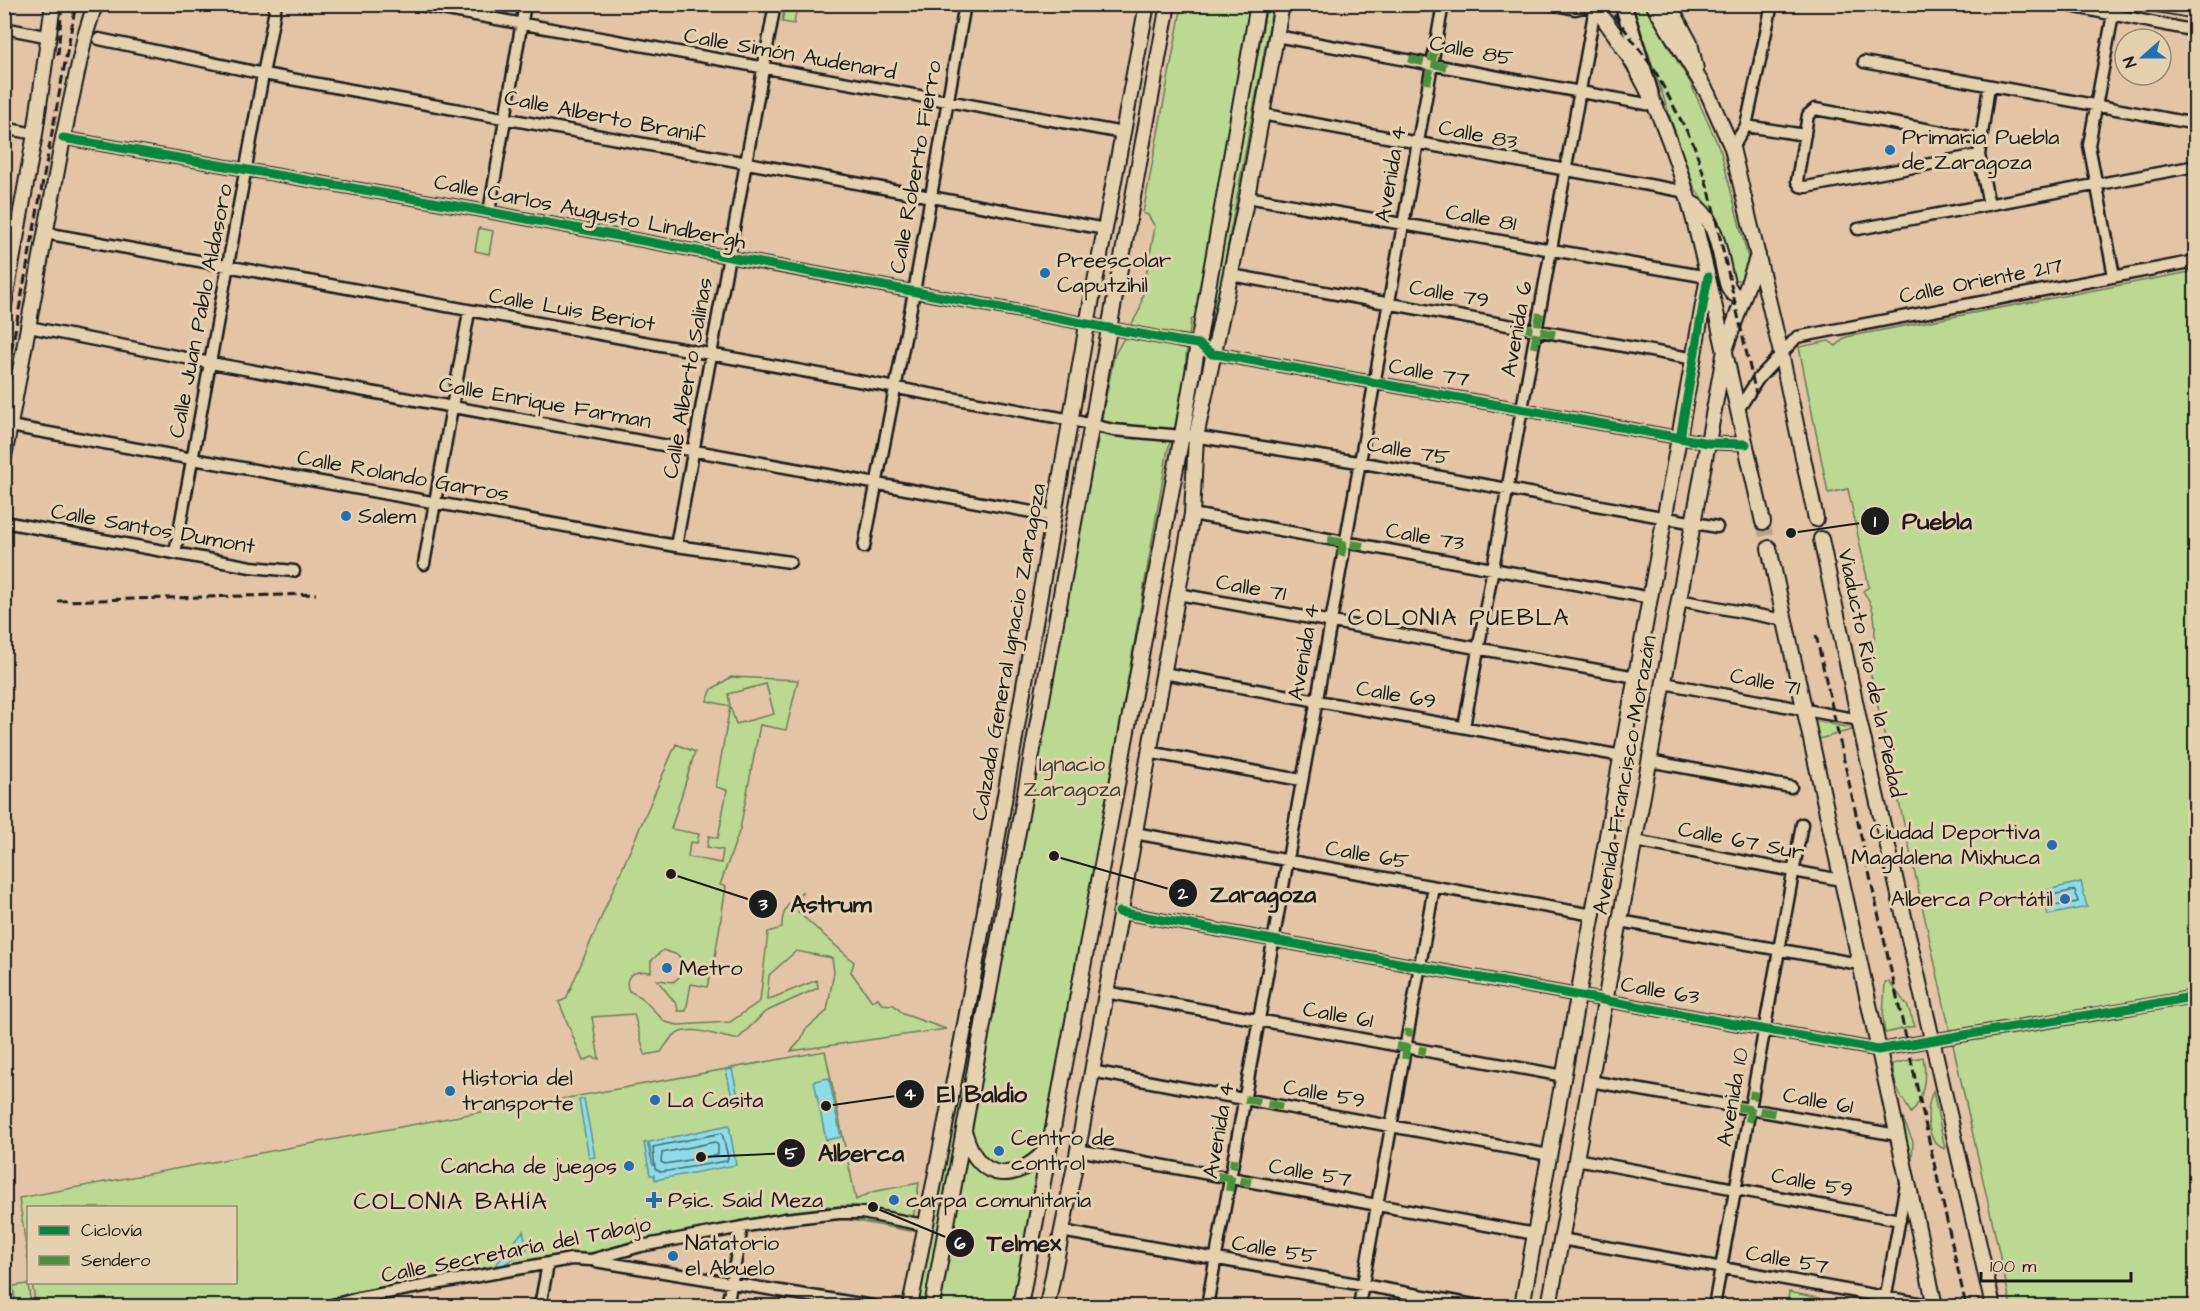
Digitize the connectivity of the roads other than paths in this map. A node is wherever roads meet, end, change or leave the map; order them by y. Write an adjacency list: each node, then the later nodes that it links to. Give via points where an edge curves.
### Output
1 (53, 4): 29 (main road)
2 (95, 4): 49 (main road)
3 (276, 4): 34 (street, Calle Juan Pablo Aldasoro)
4 (414, 4): 24 (street, Calle Simón Audenard)
5 (525, 4): 24 (street)
6 (775, 4): 33 (street, Calle Alberto Salinas)
7 (1148, 4): 46 (main road, Calzada General Ignacio Zaragoza)
8 (1161, 4): 26 (main road)
9 (1168, 4): 26 (main road, Calzada General Ignacio Zaragoza)
10 (1258, 4): 87 (main road)
11 (1282, 4): 28 (main road)
12 (1443, 4): 32 (street, Avenida 4)
13 (1551, 4): 21 (street, via 1575,9)
14 (1623, 4): 38 (highway)
15 (1653, 4): 35 (main road)
16 (1669, 4): 35 (main road, via 1690,43)
17 (1772, 4): 44 (street)
18 (2060, 4): 22 (street)
19 (2157, 4): 23 (main road)
20 (963, 5): 39 (street, Calle Roberto Fierro)
21 (1593, 6): 37 (street, Avenida 6); 38 (main road, via 1621,42)
22 (2111, 9): 27 (street); 40 (street)
23 (2196, 11)
24 (522, 24): 33 (street, Calle Simón Audenard); 42 (street)
25 (4, 28): 29 (street)
26 (1164, 29): 85 (main road, Calzada General Ignacio Zaragoza)
27 (2196, 31)
28 (1276, 36): 32 (street, Calle 85); 41 (main road)
29 (50, 37): 47 (main road)
30 (99, 39): 34 (street, Calle Alberto Branif)
31 (1864, 62): 36 (street)
32 (1432, 64): 37 (street, Calle 85); 51 (street, Avenida 4)
33 (763, 69): 39 (street, Calle Simón Audenard); 54 (street, Calle Alberto Salinas)
34 (264, 74): 42 (street, Calle Alberto Branif); 56 (street, Calle Juan Pablo Aldasoro)
35 (1697, 77): 52 (main road)
36 (1989, 86): 40 (street); 50 (street)
37 (1580, 92): 38 (street, Calle 85); 57 (street, Avenida 6)
38 (1654, 100): 61 (main road)
39 (947, 103): 46 (street, Calle Simón Audenard); 59 (street, Calle Roberto Fierro)
40 (2094, 105): 43 (street); 58 (street, via 2089,145)
41 (1261, 114): 51 (street, Calle 83); 60 (main road)
42 (505, 119): 54 (street, Calle Alberto Branif); 63 (street)
43 (2196, 124)
44 (1746, 126): 48 (street); 52 (street)
45 (4, 128): 47 (street)
46 (1123, 133): 67 (main road, Calzada General Ignacio Zaragoza)
47 (35, 134): 66 (main road)
48 (1805, 135): 50 (street, via 1810,112 1821,109); 53 (street, via 1797,178 1802,187)
49 (63, 138): 56 (street, Calle Carlos Augusto Lindbergh); 69 (main road)
50 (1980, 139): 53 (street)
51 (1416, 144): 57 (street, Calle 83); 65 (street, Avenida 4)
52 (1731, 148): 71 (main road)
53 (1979, 155): 62 (street)
54 (747, 163): 59 (street, Calle Alberto Branif); 72 (street, Calle Alberto Salinas)
55 (2196, 166): 58 (street)
56 (248, 171): 63 (street, Calle Carlos Augusto Lindbergh); 74 (street, Calle Juan Pablo Aldasoro)
57 (1566, 172): 61 (street, Calle 83); 70 (street, Avenida 6)
58 (2097, 185): 62 (street); 76 (street)
59 (930, 197): 67 (street, Calle Alberto Branif); 78 (street, Calle Roberto Fierro)
60 (1247, 197): 65 (street, Calle 81); 75 (main road)
61 (1689, 197): 77 (main road); 79 (main road, via 1707,215 1728,286)
62 (1989, 205): 68 (street)
63 (489, 212): 72 (street, Calle Carlos Augusto Lindbergh)
64 (4, 224): 66 (street)
65 (1402, 224): 70 (street, Calle 81); 80 (street, Avenida 4)
66 (19, 227): 81 (main road)
67 (1105, 229): 83 (main road, Calzada General Ignacio Zaragoza)
68 (1858, 229)
69 (45, 233): 74 (street, Calle Luis Beriot); 84 (main road)
70 (1551, 250): 77 (street, Calle 81); 86 (street, Avenida 6)
71 (1758, 255): 79 (main road, Avenida Francisco Morazán); 89 (main road)
72 (730, 259): 78 (street, Calle Carlos Augusto Lindbergh); 91 (street, Calle Alberto Salinas)
73 (2196, 261): 76 (street, Calle Oriente 217)
74 (229, 267): 82 (street, Calle Luis Beriot); 93 (street, Calle Juan Pablo Aldasoro)
75 (1231, 275): 80 (street, Calle 79); 90 (main road)
76 (2115, 276): 89 (street, Calle Oriente 217, via 1797,336)
77 (1708, 277): 88 (main road); 92 (main road, Avenida Francisco Morazán)
78 (914, 292): 83 (street, Calle Carlos Augusto Lindbergh); 95 (street, Calle Roberto Fierro)
79 (1742, 298): 88 (main road, Avenida Francisco Morazán)
80 (1387, 303): 86 (street, Calle 79); 94 (street, Avenida 4)
81 (4, 305)
82 (469, 312): 91 (street, Calle Luis Beriot); 96 (street)
83 (1087, 324): 85 (street, Calle Carlos Augusto Lindbergh); 99 (main road, Calzada General Ignacio Zaragoza)
84 (29, 327): 93 (street, Calle Enrique Farman); 101 (main road)
85 (1108, 328): 87 (street, Calle 77); 100 (main road, Calzada General Ignacio Zaragoza)
86 (1537, 330): 92 (street, Calle 79); 97 (street, Avenida 6)
87 (1198, 344): 90 (street, Calle 77); 102 (main road)
88 (1725, 350): 98 (main road); 105 (main road, Avenida Francisco Morazán)
89 (1781, 353): 98 (street, Calle Oriente 217); 117 (main road)
90 (1212, 354): 94 (street, Calle 77); 103 (main road)
91 (711, 356): 95 (street, Calle Luis Beriot); 107 (street, Calle Alberto Salinas)
92 (1695, 358): 104 (main road, Avenida Francisco Morazán)
93 (211, 363): 96 (street, Calle Enrique Farman); 109 (street, Calle Juan Pablo Aldasoro)
94 (1373, 382): 97 (street, Calle 77); 110 (street, Avenida 4)
95 (895, 389): 99 (street, Calle Luis Beriot); 111 (street, Calle Roberto Fierro)
96 (453, 406): 107 (street, Calle Enrique Farman); 113 (street)
97 (1522, 409): 104 (street, Calle 77); 112 (street, Avenida 6)
98 (1738, 410): 106 (main road)
99 (1072, 420): 100 (street, Calle Luis Beriot); 115 (main road, Calzada General Ignacio Zaragoza)
100 (1091, 425): 102 (street, Calle 75); 142 (main road, Calzada General Ignacio Zaragoza)
101 (10, 426): 108 (main road); 109 (street, Calle Rolando Garros)
102 (1182, 435): 103 (street, Calle 75); 184 (main road)
103 (1196, 437): 110 (street, Calle 75); 114 (main road)
104 (1680, 438): 105 (street, Calle 77); 116 (main road, Avenida Francisco Morazán)
105 (1708, 443): 106 (street, Calle 77); 120 (main road, Avenida Francisco Morazán)
106 (1746, 444): 119 (main road)
107 (695, 450): 111 (street, Calle Enrique Farman); 124 (street, Calle Alberto Salinas)
108 (4, 456)
109 (194, 458): 113 (street, Calle Rolando Garros); 127 (street, Calle Juan Pablo Aldasoro)
110 (1358, 462): 112 (street, Calle 75); 122 (street, Avenida 4)
111 (876, 483): 115 (street, Calle Enrique Farman); 125 (street, Calle Roberto Fierro)
112 (1508, 489): 116 (street, Calle 75); 130 (street, Avenida 6)
113 (435, 501): 124 (street, Calle Rolando Garros); 129 (street)
114 (1192, 514): 122 (street, Calle 73, via 1328,540); 132 (main road)
115 (1054, 516): 144 (main road, Calzada General Ignacio Zaragoza)
116 (1665, 518): 120 (street, Calle 75); 133 (main road, Avenida Francisco Morazán)
117 (1816, 519)
118 (4, 522): 127 (street, Calle Santos Dumont)
119 (1763, 522)
120 (1693, 523): 121 (street, Calle 75); 134 (main road, Avenida Francisco Morazán)
121 (1717, 527)
122 (1344, 538): 130 (street, Calle 73, via 1363,546); 136 (street, Avenida 4)
123 (1821, 539): 145 (main road, Viaducto Río de la Piedad)
124 (676, 546): 128 (street, Calle Rolando Garros)
125 (864, 547)
126 (1769, 548): 135 (main road)
127 (176, 553): 131 (street, Calle Santos Dumont)
128 (790, 562)
129 (424, 564)
130 (1493, 569): 133 (street, Calle 73); 137 (street, Avenida 6)
131 (294, 571)
132 (1178, 594): 136 (street, Calle 71); 138 (main road)
133 (1651, 598): 139 (main road, Avenida Francisco Morazán)
134 (1679, 600): 135 (street); 140 (main road, Avenida Francisco Morazán)
135 (1784, 620): 143 (main road)
136 (1329, 622): 137 (street, Calle 71); 141 (street, Avenida 4)
137 (1478, 648): 139 (street, Calle 71); 146 (street, Avenida 6)
138 (1163, 673): 141 (street, Calle 69); 148 (main road)
139 (1636, 677): 149 (main road, Avenida Francisco Morazán)
140 (1664, 682): 143 (street, Calle 71); 150 (main road, Avenida Francisco Morazán)
141 (1316, 700): 146 (street, Calle 69); 151 (street, Avenida 4)
142 (1041, 706): 144 (main road); 147 (main road, Calzada General Ignacio Zaragoza)
143 (1803, 709): 145 (street, Calle 71); 158 (main road)
144 (1020, 715): 147 (main road); 193 (main road, Calzada General Ignacio Zaragoza, via 948,1119)
145 (1859, 720): 173 (main road, Viaducto Río de la Piedad)
146 (1464, 727): 149 (street, Calle 69)
147 (1035, 738): 182 (main road, Calzada General Ignacio Zaragoza)
148 (1148, 752): 151 (street); 154 (main road)
149 (1622, 756): 161 (main road, Avenida Francisco Morazán)
150 (1649, 761): 152 (street); 155 (main road, Avenida Francisco Morazán)
151 (1301, 780): 156 (street, Avenida 4)
152 (1791, 788)
153 (1803, 824): 157 (street, Avenida 10)
154 (1134, 833): 156 (street, Calle 65); 160 (main road)
155 (1635, 841): 157 (street, Calle 67 Sur); 162 (main road, Avenida Francisco Morazán)
156 (1287, 861): 159 (street, Calle 65); 163 (street, Avenida 4)
157 (1794, 871): 158 (street, Calle 67 Sur); 164 (street, Avenida 10)
158 (1840, 880): 165 (main road)
159 (1434, 887): 161 (street, Calle 65); 166 (street)
160 (1119, 912): 163 (street, Calle 63); 167 (main road)
161 (1593, 915): 168 (main road, Avenida Francisco Morazán)
162 (1620, 921): 164 (street); 170 (main road, Avenida Francisco Morazán)
163 (1273, 940): 166 (street, Calle 63); 171 (street, Avenida 4)
164 (1780, 950): 165 (street); 172 (street, Avenida 10)
165 (1859, 964): 174 (main road)
166 (1420, 967): 168 (street, Calle 63); 175 (street)
167 (1105, 992): 171 (street, Calle 61); 176 (main road)
168 (1578, 996): 170 (street, Calle 63); 177 (main road, Avenida Francisco Morazán)
169 (2196, 996): 173 (street, Calle 63)
170 (1605, 1001): 172 (street, Calle 63); 178 (main road, Avenida Francisco Morazán)
171 (1259, 1020): 175 (street, Calle 61); 179 (street, Avenida 4)
172 (1765, 1030): 174 (street, Calle 63); 180 (street, Avenida 10)
173 (1932, 1040): 174 (street, Calle 63); 220 (main road, Viaducto Río de la Piedad)
174 (1878, 1050): 183 (main road)
175 (1402, 1051): 177 (street, Calle 61, via 1426,1051); 181 (street)
176 (1091, 1071): 179 (street, Calle 59); 185 (main road)
177 (1564, 1076): 186 (main road, Avenida Francisco Morazán)
178 (1590, 1081): 180 (street, Calle 61); 187 (main road, Avenida Francisco Morazán)
179 (1245, 1099): 181 (street, Calle 59); 188 (street, Avenida 4)
180 (1751, 1109): 183 (street, Calle 61); 190 (street, Avenida 10)
181 (1392, 1126): 186 (street, Calle 59); 191 (street)
182 (964, 1132): 184 (main road, via 976,1160 1006,1173 1028,1168); 210 (main road, Calzada General Ignacio Zaragoza)
183 (1897, 1135): 189 (main road)
184 (1051, 1144): 211 (main road)
185 (1078, 1150): 188 (street, Calle 57); 195 (main road)
186 (1549, 1155): 196 (main road, Avenida Francisco Morazán)
187 (1576, 1159): 190 (street, Calle 59); 197 (main road, Avenida Francisco Morazán)
188 (1231, 1178): 191 (street, Calle 57); 198 (street, Avenida 4)
189 (1907, 1181): 192 (street); 219 (main road)
190 (1736, 1189): 192 (street, Calle 59); 201 (street, Avenida 10)
191 (1378, 1205): 196 (street, Calle 57); 203 (street)
192 (1900, 1220): 204 (street)
193 (924, 1225): 194 (street, Calle Secretaría del Tabajo, via 839,1213); 209 (main road, Calzada General Ignacio Zaragoza)
194 (742, 1227): 199 (street, Calle Secretaría del Tabajo, via 641,1246); 202 (street)
195 (1061, 1231): 198 (street, Calle 55); 212 (main road)
196 (1535, 1234): 216 (main road, Avenida Francisco Morazán)
197 (1561, 1239): 201 (street, Calle 57); 217 (main road, Avenida Francisco Morazán)
198 (1216, 1259): 203 (street, Calle 55); 213 (street, Avenida 4)
199 (591, 1260): 200 (street, Calle Secretaría del Tabajo); 202 (street)
200 (548, 1264): 205 (street, Calle Secretaría del Tabajo); 206 (street)
201 (1722, 1268): 204 (street, Calle 57); 218 (street, Avenida 10)
202 (731, 1282): 207 (street); 208 (street)
203 (1363, 1286): 214 (street); 215 (street, Calle 55)
204 (1885, 1302): 219 (street, Calle 57)
205 (329, 1306)
206 (540, 1306)
207 (727, 1306)
208 (873, 1306)
209 (910, 1306)
210 (932, 1306)
211 (1020, 1306)
212 (1047, 1306)
213 (1207, 1306)
214 (1359, 1306)
215 (1479, 1306)
216 (1522, 1306)
217 (1549, 1306)
218 (1714, 1306)
219 (1935, 1306)
220 (1993, 1306)

